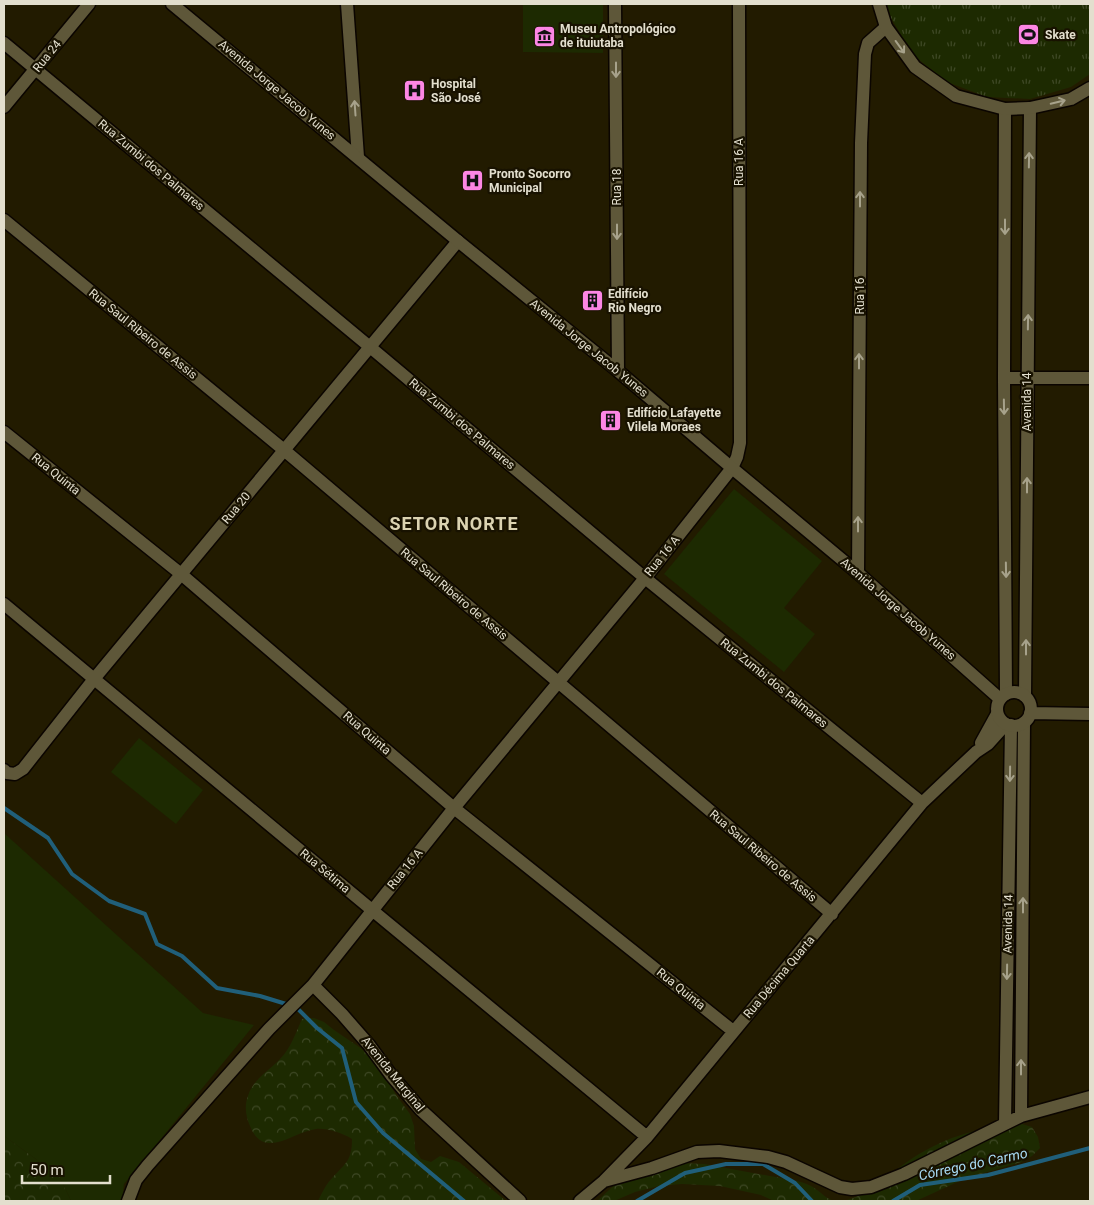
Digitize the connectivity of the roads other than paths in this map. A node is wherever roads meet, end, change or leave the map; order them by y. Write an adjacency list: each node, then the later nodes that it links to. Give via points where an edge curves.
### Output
1 (89, 4): 9 (street, Rua 24)
2 (172, 4): 14 (street, Avenida Jorge Jacob Yunes)
3 (347, 4): 14 (street, one-way to 3)
4 (615, 4): 18 (street, Rua 18, one-way to 18)
5 (739, 4): 24 (street, Rua 16 A, via 740,442)
6 (879, 4): 7 (street)
7 (886, 27): 12 (street, one-way to 12, via 915,67 956,96); 25 (street, Rua 16, one-way to 7, via 860,143 868,43)
8 (4, 43): 9 (street, Rua Zumbi dos Palmares)
9 (35, 70): 11 (street, Rua 24); 17 (street, Rua Zumbi dos Palmares)
10 (1090, 88): 13 (street, one-way to 10, via 1071,99)
11 (4, 107)
12 (1005, 108): 13 (street); 19 (street, Avenida 14, one-way to 19)
13 (1030, 108): 20 (street, Avenida 14, one-way to 13)
14 (358, 157): 16 (street, Avenida Jorge Jacob Yunes)
15 (4, 220): 23 (street, Rua Saul Ribeiro de Assis)
16 (458, 241): 17 (street, Rua 20); 18 (street, Avenida Jorge Jacob Yunes)
17 (370, 347): 23 (street, Rua 20); 27 (street, Rua Zumbi dos Palmares)
18 (618, 371): 24 (street, Avenida Jorge Jacob Yunes)
19 (1004, 378): 20 (street); 31 (street, Avenida 14, one-way to 31)
20 (1027, 378): 21 (street); 32 (street, Avenida 14, one-way to 20)
21 (1090, 378)
22 (4, 432): 26 (street, Rua Quinta)
23 (284, 450): 26 (street, Rua 20); 30 (street, Rua Saul Ribeiro de Assis)
24 (732, 468): 25 (street, Avenida Jorge Jacob Yunes); 27 (street, Rua 16 A)
25 (858, 573): 31 (street, Avenida Jorge Jacob Yunes)
26 (181, 574): 29 (street, Rua 20); 40 (street, Rua Quinta)
27 (645, 578): 30 (street, Rua 16 A); 39 (street, Rua Zumbi dos Palmares)
28 (4, 604): 29 (street, Rua Sétima)
29 (94, 679): 38 (street, Rua 20, via 24,769); 41 (street, Rua Sétima)
30 (557, 682): 40 (street, Rua 16 A); 42 (street, Rua Saul Ribeiro de Assis)
31 (1003, 696): 32 (street, via 1016,692); 33 (street, Avenida 14, via 997,706)
32 (1025, 696): 35 (street, Avenida 14, via 1029,702)
33 (997, 714): 36 (street); 37 (street, Rua Décima Quarta)
34 (1090, 714): 35 (street)
35 (1027, 718): 36 (street, via 1016,726); 46 (street, Avenida 14, one-way to 35)
36 (1008, 725): 37 (street, Rua Décima Quarta); 47 (street, Avenida 14, one-way to 47)
37 (976, 752): 39 (street, Rua Décima Quarta)
38 (9, 772)
39 (922, 803): 42 (street, Rua Décima Quarta)
40 (454, 808): 41 (street, Rua 16 A); 44 (street, Rua Quinta)
41 (372, 910): 43 (street, Rua 16 A); 48 (street, Rua Sétima)
42 (832, 914): 44 (street, Rua Décima Quarta)
43 (313, 985): 50 (street, Rua 16 A, via 148,1165 136,1180); 51 (street, Avenida Marginal, via 369,1045 421,1110)
44 (733, 1032): 48 (street, Rua Décima Quarta)
45 (1090, 1097): 46 (street)
46 (1021, 1116): 47 (street)
47 (1005, 1123): 49 (street, via 871,1187 840,1187 786,1162 719,1151 697,1152)
48 (647, 1137): 49 (street, Rua Décima Quarta)
49 (604, 1181): 52 (street, Rua Décima Quarta)
50 (128, 1201)
51 (520, 1201)
52 (580, 1201)

